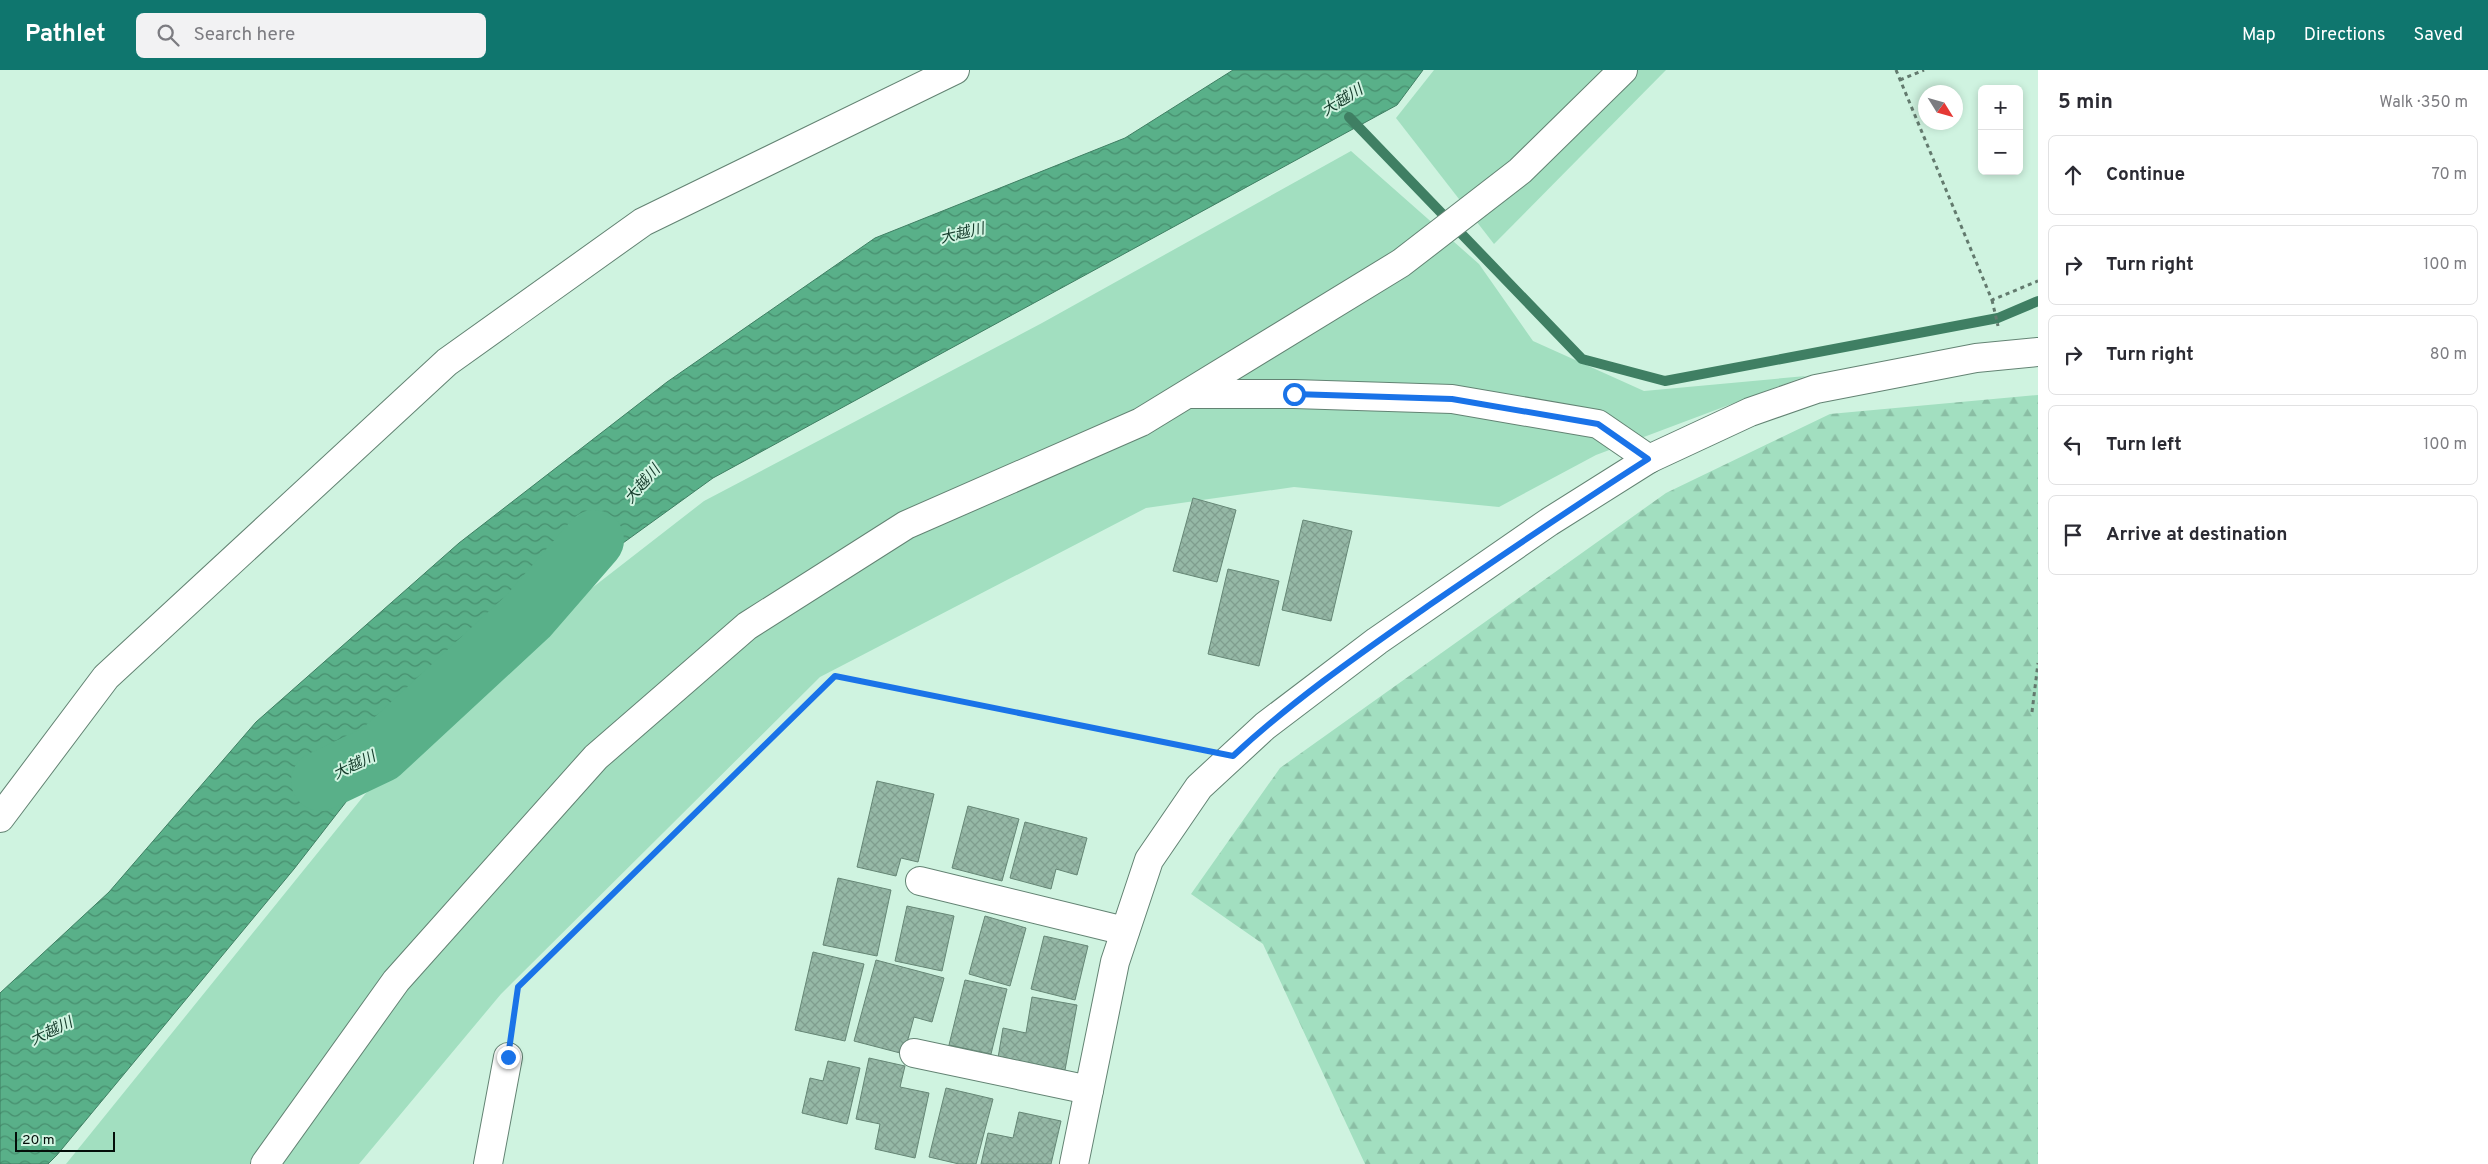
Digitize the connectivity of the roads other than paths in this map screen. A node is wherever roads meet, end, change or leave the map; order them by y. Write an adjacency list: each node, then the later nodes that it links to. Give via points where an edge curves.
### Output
1 (955, 70): 6 (street, via 643,222 447,362 106,677)
2 (1623, 70): 4 (street, via 1520,171 1401,263)
3 (2038, 352): 5 (street, via 1976,358 1816,389 1750,412)
4 (1188, 394): 5 (street, via 1452,399 1598,424); 12 (street, via 1141,422 906,525 747,626 589,765 396,981)
5 (1648, 459): 8 (street, via 1549,522 1377,641 1265,726 1199,787 1148,860)
6 (0, 818)
7 (920, 881): 8 (street)
8 (1125, 931): 11 (street, via 1114,962)
9 (914, 1053): 11 (street)
10 (508, 1057): 13 (street)
11 (1089, 1090): 14 (street)
12 (265, 1164)
13 (488, 1164)
14 (1074, 1164)

